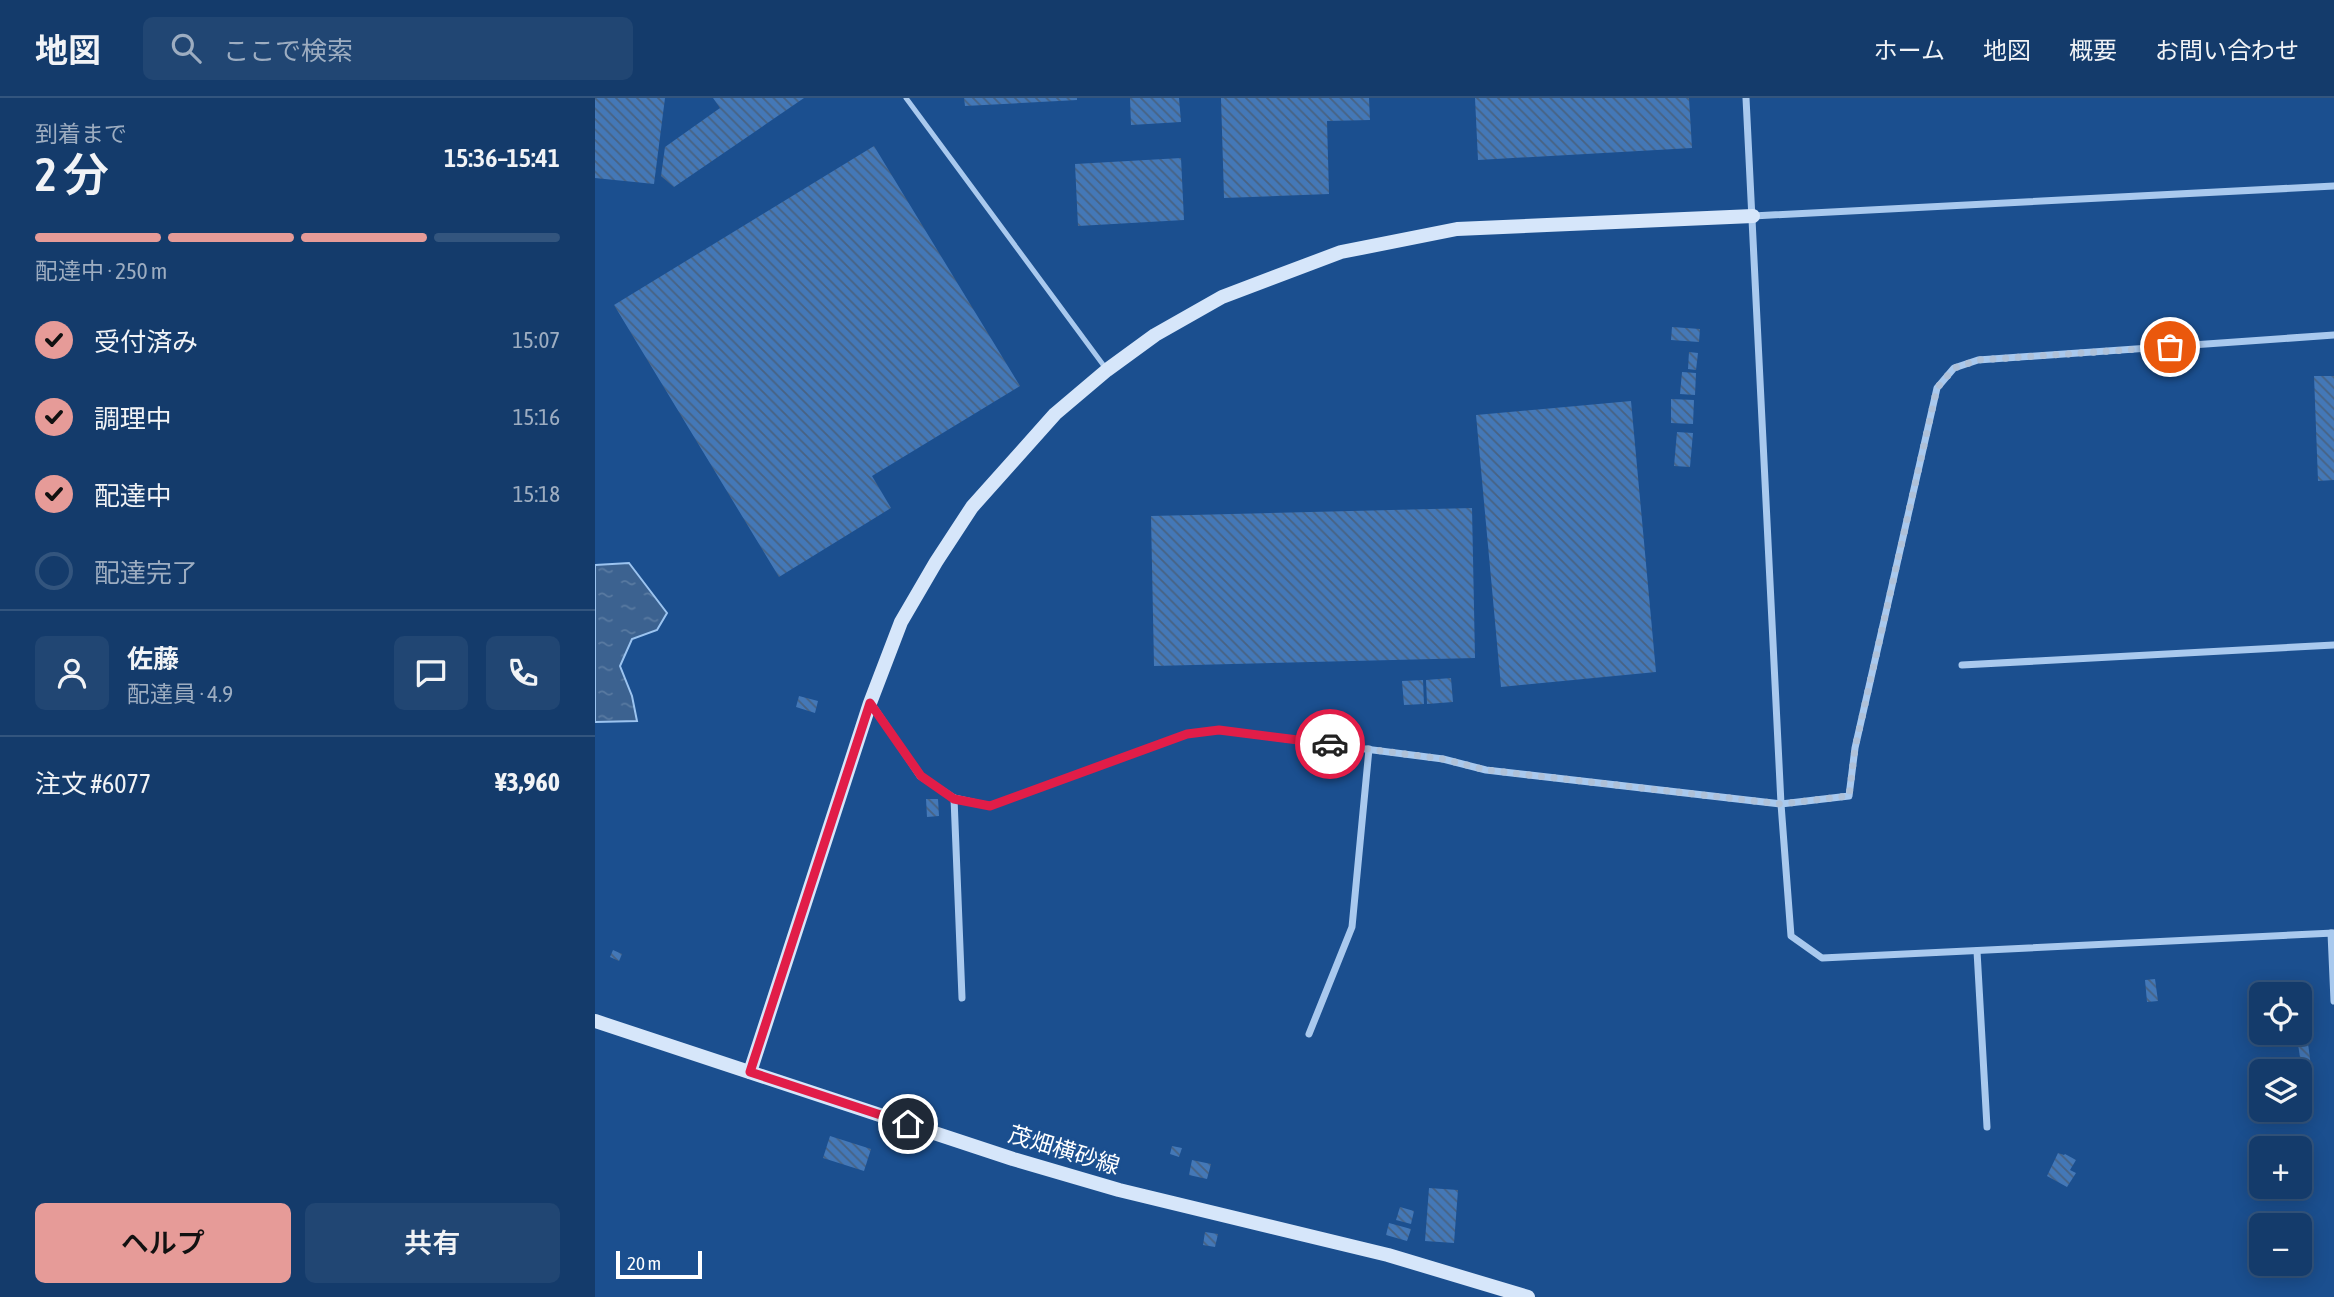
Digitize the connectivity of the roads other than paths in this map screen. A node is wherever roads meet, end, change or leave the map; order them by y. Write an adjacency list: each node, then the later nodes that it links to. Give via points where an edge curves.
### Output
1 (906, 98): 6 (lane)
2 (1746, 98): 4 (street)
3 (2334, 186): 4 (street)
4 (1753, 216): 6 (street, via 1457,229 1341,252 1222,297 1154,335); 12 (street)
5 (2334, 335): 12 (street, via 1978,360 1954,368 1937,388 1855,748 1849,796)
6 (1107, 370): 9 (street, via 1055,414 972,507 901,622)
7 (2334, 645): 8 (street)
8 (1962, 665)
9 (870, 703): 11 (street, via 921,776); 19 (street)
10 (1369, 749): 11 (street, via 1219,730 1187,734 990,806); 12 (street, via 1486,770); 18 (street, via 1352,927)
11 (954, 799): 15 (street)
12 (1781, 804): 14 (street, via 1791,936 1822,958)
13 (2333, 933): 14 (street); 16 (street)
14 (1977, 951): 20 (street)
15 (962, 998)
16 (2334, 1001)
17 (595, 1021): 19 (street, 茂畑横砂線)
18 (1310, 1034)
19 (750, 1072): 21 (street, 茂畑横砂線, via 1119,1190 1388,1255)
20 (1987, 1128)
21 (1528, 1297)

